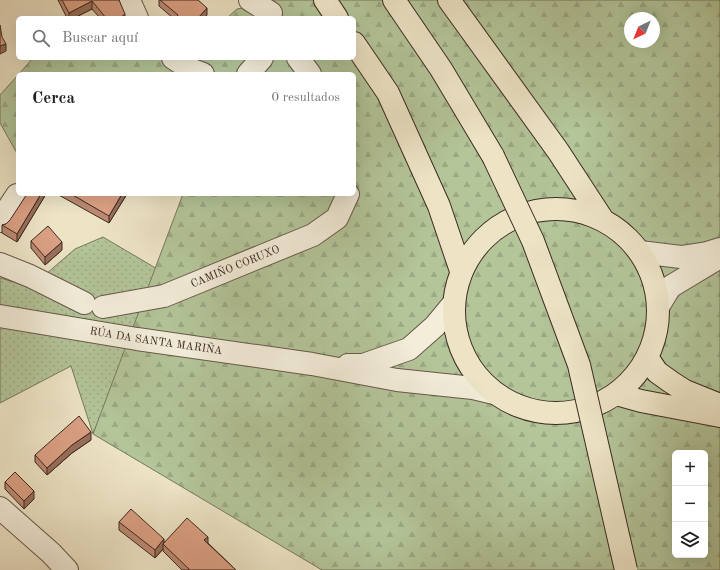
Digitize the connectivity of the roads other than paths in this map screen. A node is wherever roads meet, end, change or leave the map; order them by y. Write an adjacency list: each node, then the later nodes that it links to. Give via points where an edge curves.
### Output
1 (129, 0): 7 (street)
2 (250, 0): 6 (street)
3 (325, 0): 8 (highway)
4 (394, 0): 39 (highway, bridge, via 441,69 493,156 533,241 579,365)
5 (449, 0): 18 (highway, via 558,151)
6 (271, 10)
7 (136, 16)
8 (336, 16)
9 (356, 46): 24 (highway, via 388,93 439,206)
10 (176, 60): 13 (street)
11 (260, 60): 14 (street)
12 (300, 60): 15 (street)
13 (198, 72)
14 (250, 72)
15 (308, 72)
16 (16, 195): 19 (street)
17 (347, 196): 26 (street, CAMIÑO CORUXO, via 337,218 313,235 164,296)
18 (603, 220): 21 (highway, via 622,233); 24 (highway, via 583,212 558,208 534,210 510,219 490,232 479,242)
19 (0, 221)
20 (720, 249): 21 (street, via 681,257)
21 (640, 252): 27 (highway, via 653,277)
22 (720, 256): 27 (street, via 670,287)
23 (0, 264): 26 (street)
24 (461, 271): 25 (highway)
25 (454, 302): 32 (street, RÚA DA SANTA MARIÑA, via 435,326 409,350 363,365); 33 (highway, via 454,322 461,349 475,373)
26 (94, 305): 29 (street, via 70,316); 30 (street, via 110,318)
27 (658, 307): 31 (highway, via 656,332)
28 (0, 316): 29 (street, RÚA DA SANTA MARIÑA)
29 (66, 327): 30 (street, RÚA DA SANTA MARIÑA)
30 (113, 334): 32 (street, RÚA DA SANTA MARIÑA)
31 (647, 357): 34 (highway, via 635,376); 35 (highway, via 657,372 671,382 685,391)
32 (312, 364): 33 (street, RÚA DA SANTA MARIÑA, via 397,380 473,388)
33 (494, 393): 34 (highway, via 521,407 551,413 570,412 603,402)
34 (616, 394): 36 (highway)
35 (720, 405)
36 (720, 416)
37 (0, 508): 38 (street)
38 (67, 570)
39 (626, 570)

